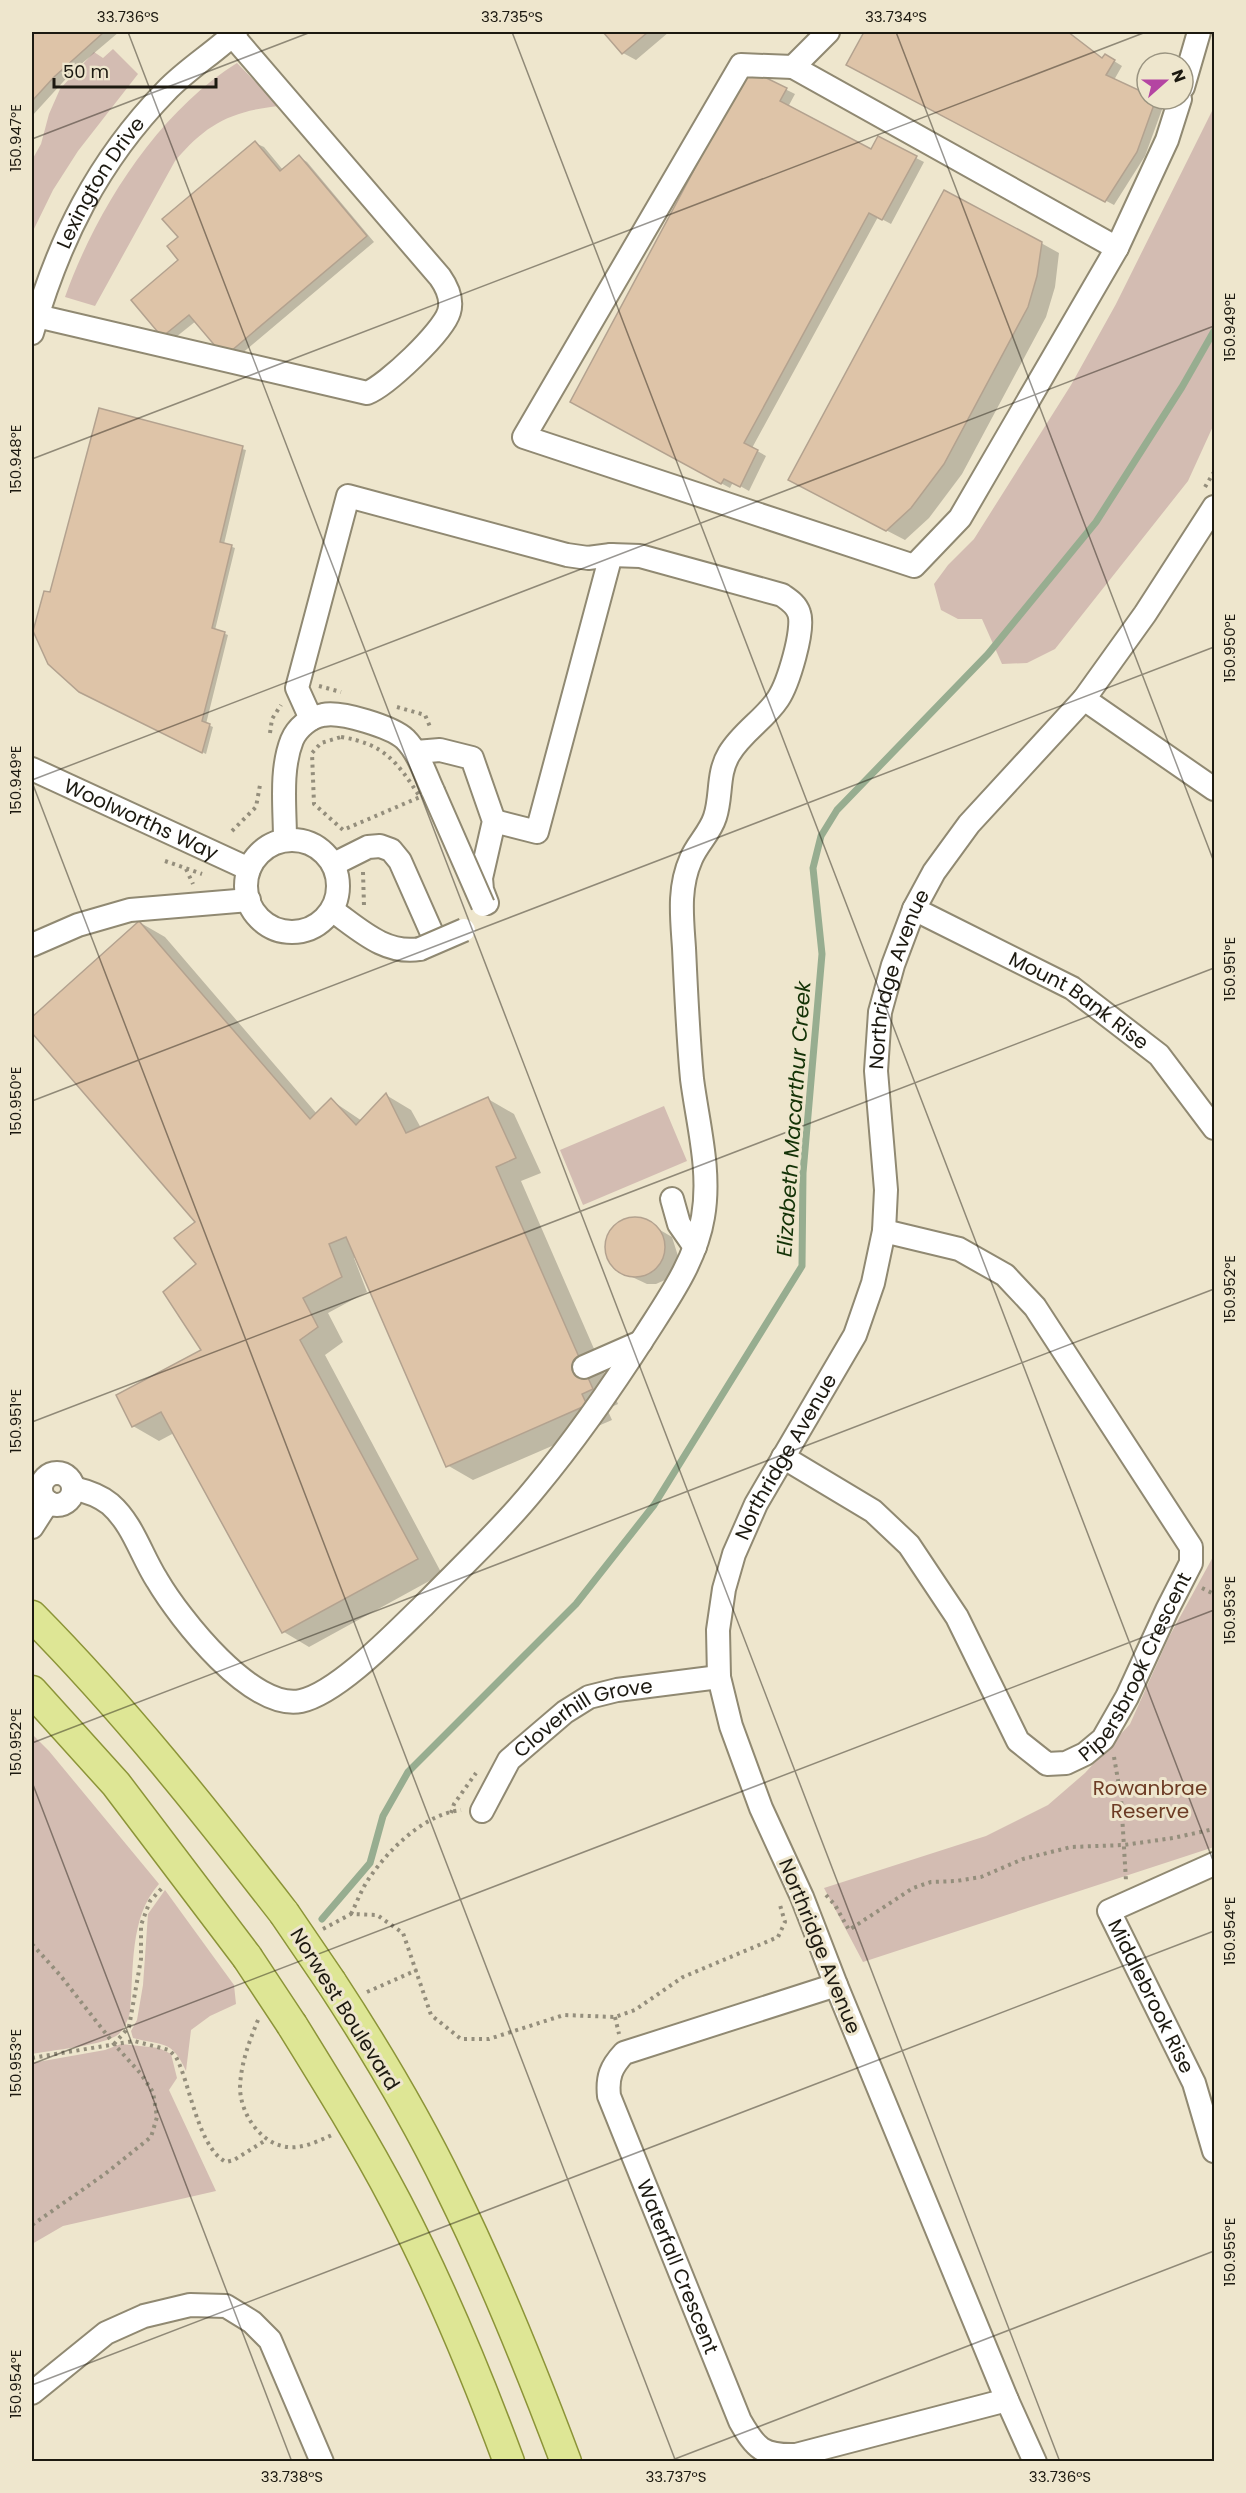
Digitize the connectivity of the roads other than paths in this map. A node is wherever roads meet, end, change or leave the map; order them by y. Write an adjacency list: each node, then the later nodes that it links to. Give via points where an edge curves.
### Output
1 (828, 32): 5 (street)
2 (1199, 32): 4 (street)
3 (234, 33): 8 (street, Lexington Drive, via 167,90 127,134); 9 (street, via 447,287 450,310 439,329 384,384 367,393)
4 (1193, 51)
5 (793, 67): 7 (street); 7 (street, via 741,65 524,437 914,566 960,518)
6 (1176, 111): 7 (street, via 1167,140)
7 (1117, 248)
8 (40, 275): 9 (street, Lexington Drive)
9 (34, 325)
10 (1209, 499): 12 (street, Northridge Avenue, via 1145,614)
11 (611, 555): 13 (street, via 567,555 348,496 297,688); 17 (street, via 537,832); 30 (street, via 640,556 782,595 793,603 801,627 779,698 729,753 721,770 717,812 692,857 681,896 692,1079 706,1186)
12 (1084, 699): 16 (street); 22 (street, Northridge Avenue, via 969,825 934,872)
13 (311, 719): 14 (street, via 335,714 390,729); 18 (street, via 292,738 286,763)
14 (416, 752): 17 (street, via 440,750 472,758); 17 (street, bridge, via 485,904 481,878)
15 (32, 769): 20 (street, Woolworths Way)
16 (1215, 789)
17 (494, 821)
18 (285, 840): 19 (street, via 313,846); 20 (street, via 263,850)
19 (333, 864): 23 (street, via 337,890); 25 (street, via 368,846 391,850 400,861)
20 (249, 869): 21 (street)
21 (249, 900): 23 (street, via 267,924 297,932 312,928); 26 (street, via 130,910 70,928)
22 (914, 909): 27 (street, Mount Bank Rise, via 1072,988 1158,1054); 29 (street, Northridge Avenue, via 880,1012 876,1071 886,1190)
23 (332, 910): 25 (street, via 390,948 406,952)
24 (464, 930): 25 (street, bridge)
25 (426, 940)
26 (32, 945)
27 (1215, 1128)
28 (672, 1198): 30 (street, via 679,1224)
29 (884, 1231): 33 (street, Northridge Avenue, via 873,1283 855,1335); 33 (street, Pipersbrook Crescent, via 959,1249 1005,1275 1035,1307 1191,1547 1191,1563 1103,1739 1085,1754 1047,1764 1018,1741 957,1617 909,1545 873,1511)
30 (695, 1247): 31 (street)
31 (641, 1342): 32 (street); 34 (street, via 535,1490 383,1646 328,1689 300,1701 274,1700 216,1655 168,1598 123,1518 100,1497 73,1488 69,1478 59,1473 49,1475)
32 (584, 1367)
33 (783, 1457): 37 (street, Northridge Avenue, via 756,1504 724,1588 718,1630)
34 (41, 1486): 35 (street)
35 (32, 1527)
36 (32, 1616): 47 (main road, Norwest Boulevard, bridge, via 154,1749 284,1913 338,1992 450,2186 496,2285)
37 (719, 1677): 39 (street, Cloverhill Grove, via 589,1697 509,1760); 41 (street, Northridge Avenue, via 731,1726 761,1808 802,1897)
38 (32, 1691): 46 (main road, bridge, via 116,1784 247,1958 354,2125 397,2203 469,2356)
39 (482, 1811)
40 (1215, 1864): 42 (street, Middlebrook Rise, via 1119,1907 1194,2083)
41 (836, 1985): 44 (street, Northridge Avenue); 44 (street, Waterfall Crescent, via 624,2053 612,2066 608,2081 609,2096 740,2421 760,2449 776,2456 796,2455)
42 (1215, 2151)
43 (32, 2393): 45 (street, via 106,2333 144,2316 190,2305 226,2306 252,2322 270,2340)
44 (1007, 2400): 48 (street, Northridge Avenue)
45 (322, 2462)
46 (509, 2462)
47 (566, 2462)
48 (1035, 2462)

